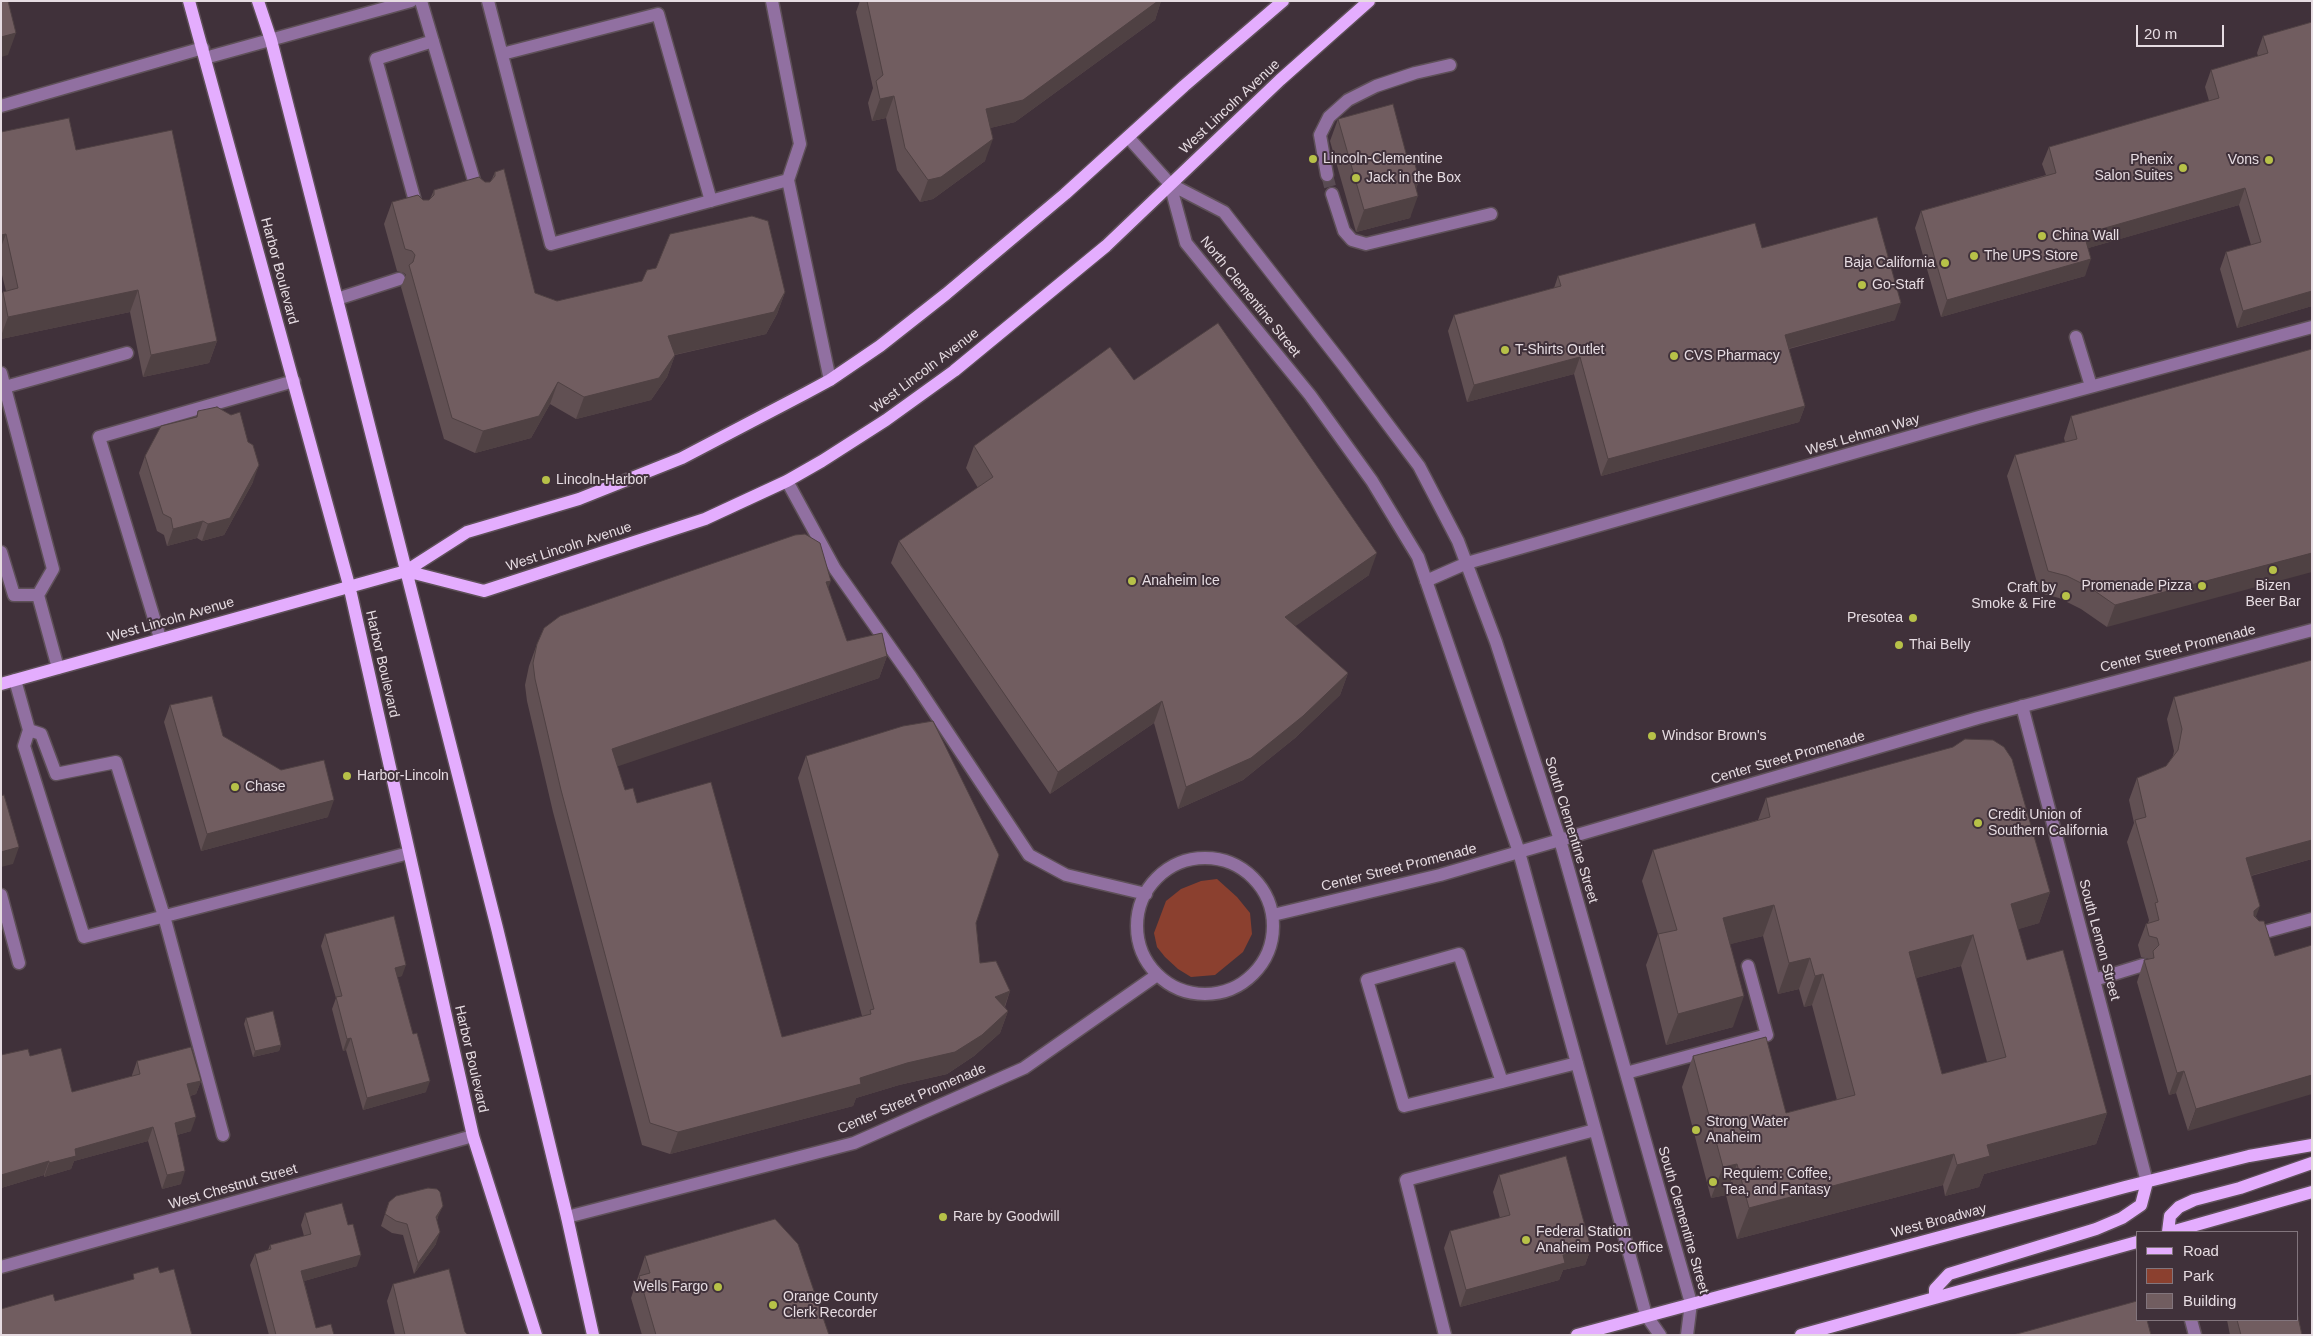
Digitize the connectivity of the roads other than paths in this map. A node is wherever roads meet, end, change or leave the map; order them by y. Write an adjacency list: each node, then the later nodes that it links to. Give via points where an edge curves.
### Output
1 (189, 1): 11 (main road, Harbor Boulevard)
2 (258, 1): 9 (main road)
3 (411, 1): 9 (street)
4 (421, 1): 10 (street)
5 (488, 1): 12 (street)
6 (772, 1): 17 (street, via 800,144)
7 (1284, 1): 15 (main road, West Lincoln Avenue)
8 (1369, 1): 18 (main road, West Lincoln Avenue)
9 (271, 40): 11 (street); 25 (main road)
10 (433, 41): 20 (street); 22 (street, via 376,59)
11 (204, 53): 14 (street); 32 (main road, Harbor Boulevard)
12 (502, 54): 21 (street, via 658,14); 21 (street, via 551,244)
13 (1450, 65): 16 (street, via 1376,86 1348,100 1329,117 1320,135)
14 (1, 106)
15 (1128, 137): 18 (street, North Clementine Street); 31 (main road, West Lincoln Avenue, via 946,294)
16 (1327, 175)
17 (788, 180): 21 (street); 31 (street)
18 (1170, 184): 29 (street, North Clementine Street, via 1224,212); 35 (main road, West Lincoln Avenue, via 1106,246 954,371 886,420); 39 (street, North Clementine Street, via 1186,243 1310,395 1372,481 1418,557)
19 (1332, 194): 23 (street, via 1344,231 1352,240 1366,244)
20 (479, 196)
21 (711, 201)
22 (418, 214)
23 (1491, 214)
24 (399, 279): 25 (street)
25 (337, 299): 38 (main road)
26 (2312, 327): 33 (street, West Lehman Way)
27 (2076, 337): 33 (street)
28 (128, 353): 34 (street)
29 (1344, 366): 37 (street, South Clementine Street, via 1419,466)
30 (1, 373): 34 (street)
31 (830, 380): 38 (main road, West Lincoln Avenue, via 682,458 579,499 466,532)
32 (294, 381): 40 (main road, Harbor Boulevard); 43 (street, via 99,437)
33 (2091, 386): 37 (street, West Lehman Way)
34 (5, 387): 41 (street, via 53,569)
35 (787, 481): 38 (main road, West Lincoln Avenue, via 705,519 484,591); 52 (street, via 835,569 1029,854 1066,876)
36 (1, 552): 41 (street, via 14,595)
37 (1467, 563): 39 (street, West Lehman Way); 49 (street, South Clementine Street)
38 (406, 571): 40 (main road, West Lincoln Avenue); 73 (main road)
39 (1426, 581): 50 (street)
40 (349, 586): 43 (main road, West Lincoln Avenue); 51 (main road, Harbor Boulevard)
41 (38, 595): 44 (street)
42 (2312, 630): 47 (street, Center Street Promenade)
43 (160, 638): 44 (main road, West Lincoln Avenue)
44 (58, 668): 45 (main road, West Lincoln Avenue)
45 (15, 680): 46 (main road, West Lincoln Avenue); 48 (street)
46 (1, 684)
47 (2022, 706): 49 (street, Center Street Promenade); 62 (street, South Lemon Street)
48 (29, 730): 55 (street, via 41,734 56,774 116,762); 55 (street, via 24,746 84,937)
49 (1560, 840): 50 (street, Center Street Promenade); 64 (street, South Clementine Street)
50 (1519, 852): 54 (street, Center Street Promenade, via 1440,875); 63 (street)
51 (409, 853): 55 (street); 68 (main road, Harbor Boulevard)
52 (1146, 894): 54 (street, via 1154,881 1173,866 1192,859 1216,859 1250,875 1264,892); 61 (street, via 1136,927 1140,948)
53 (1, 895): 58 (street)
54 (1272, 915): 61 (street, via 1271,944 1261,966 1244,982 1223,992 1202,995 1178,989)
55 (164, 916): 67 (street)
56 (2312, 919): 57 (street)
57 (2254, 935)
58 (20, 962)
59 (1748, 966): 64 (street, via 1767,1035)
60 (2143, 966): 62 (street)
61 (1157, 975): 73 (street, Center Street Promenade, via 1024,1068 854,1143)
62 (2094, 980): 71 (street, South Lemon Street)
63 (1577, 1063): 65 (street); 66 (street)
64 (1626, 1072): 79 (street, South Clementine Street)
65 (1502, 1082): 65 (street, via 1404,1106 1367,980 1458,954)
66 (1595, 1130): 80 (street); 84 (street, via 1406,1180)
67 (223, 1135)
68 (473, 1136): 77 (street, West Chestnut Street); 82 (main road, Harbor Boulevard)
69 (2312, 1145): 71 (main road, West Broadway, via 2249,1156)
70 (2312, 1163): 74 (main road, via 2179,1207 2170,1216)
71 (2147, 1182): 78 (main road, via 2141,1205 2122,1218 1949,1274 1935,1289); 79 (main road, West Broadway)
72 (2312, 1192): 75 (main road)
73 (567, 1217): 83 (main road)
74 (2170, 1231)
75 (2174, 1231)
76 (2136, 1242): 78 (main road)
77 (1, 1267)
78 (1935, 1298): 88 (main road)
79 (1691, 1303): 80 (main road, West Broadway); 87 (street, South Clementine Street)
80 (1646, 1315): 85 (main road, West Broadway); 86 (street)
81 (2191, 1321): 89 (street)
82 (536, 1335)
83 (593, 1335)
84 (1444, 1335)
85 (1577, 1335)
86 (1660, 1335)
87 (1687, 1335)
88 (1801, 1335)
89 (2195, 1335)

